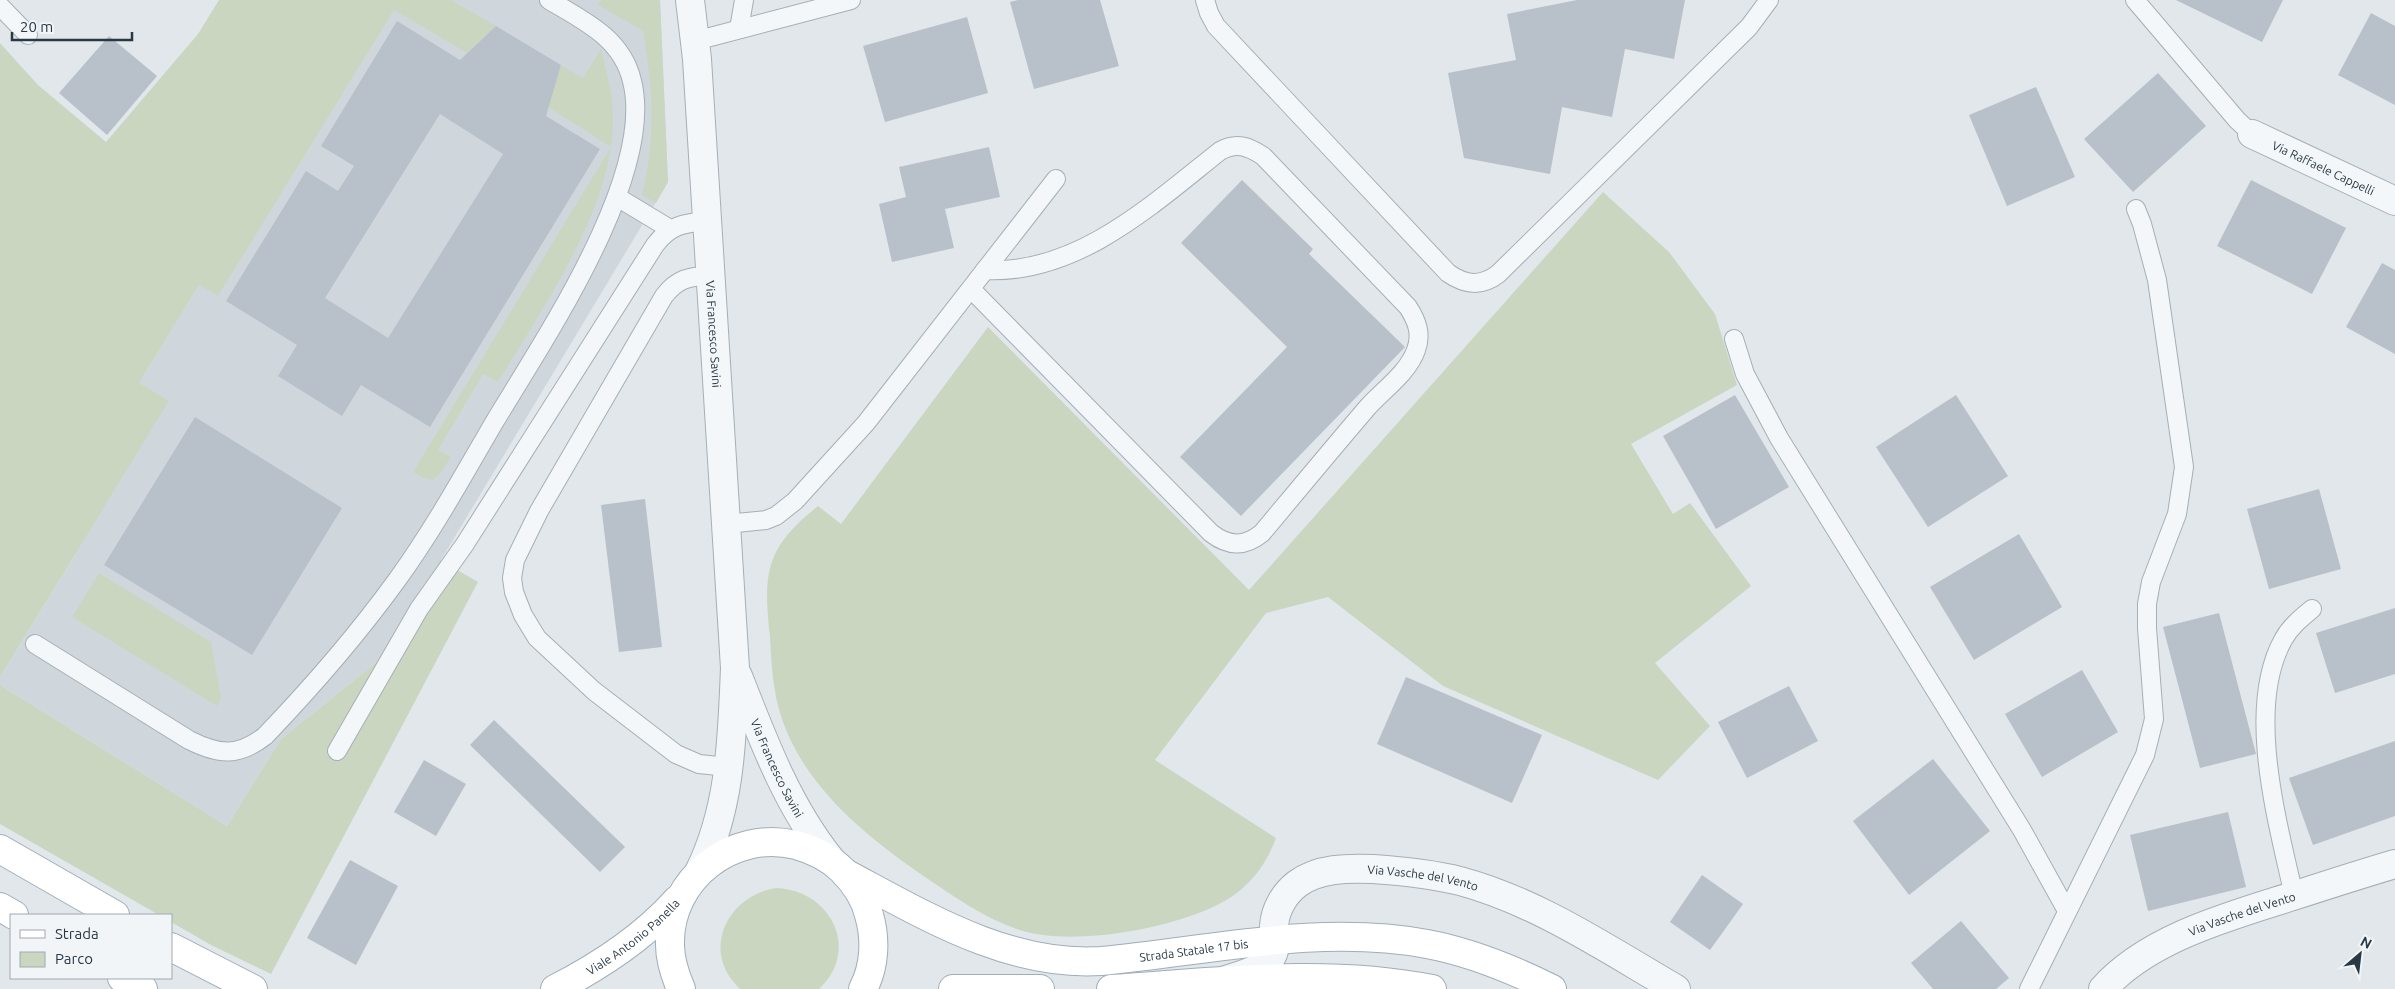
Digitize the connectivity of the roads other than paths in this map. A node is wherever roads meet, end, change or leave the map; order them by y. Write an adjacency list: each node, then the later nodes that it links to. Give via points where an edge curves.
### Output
1 (549, 0): 15 (lane, via 606,36 628,66 634,94 634,127 628,164)
2 (690, 0): 11 (street, Via Francesco Savini)
3 (744, 0): 9 (lane)
4 (851, 0): 9 (lane)
5 (1205, 0): 6 (lane, via 1216,26 1448,273 1465,283 1474,284 1483,283 1498,274 1749,27)
6 (1769, 0)
7 (2135, 0): 12 (lane)
8 (0, 6): 10 (lane)
9 (739, 29): 11 (lane)
10 (28, 35)
11 (695, 41): 17 (street, Via Francesco Savini)
12 (2252, 134): 14 (street, Via Raffaele Cappelli)
13 (1056, 179): 19 (lane)
14 (2393, 196)
15 (617, 197): 18 (lane); 25 (lane, via 587,262 548,333 411,560 331,663 258,741 232,752 201,746)
16 (2136, 209): 36 (lane, via 2157,280 2184,467 2177,514 2151,582 2147,604 2154,719 2145,755)
17 (707, 221): 18 (lane, via 681,223); 20 (street, Via Francesco Savini)
18 (670, 229): 27 (lane, via 651,251 419,609)
19 (985, 270): 21 (lane); 21 (lane, via 1022,268 1092,243 1126,224 1220,151 1241,146 1263,156 1408,307 1418,324 1419,342 1406,366 1262,533 1247,544 1229,543 1212,533)
20 (710, 276): 23 (street, Via Francesco Savini); 28 (lane, via 681,279 661,301 539,511 518,552 512,578 518,604 537,638 594,691 676,754 699,764)
21 (970, 289): 23 (lane, via 866,422 795,501 766,520)
22 (1734, 339): 36 (lane, via 1745,374 1779,438 2022,830)
23 (726, 524): 26 (street, Via Francesco Savini)
24 (2312, 609): 34 (lane, via 2295,623 2283,640 2273,664 2266,710 2270,784)
25 (35, 644)
26 (735, 668): 28 (street, Via Francesco Savini); 31 (street, Via Francesco Savini, via 777,769 809,829)
27 (337, 751)
28 (728, 767): 32 (street, Via Francesco Savini, via 719,824)
29 (0, 849): 38 (main road)
30 (2395, 864): 34 (street, Via Vasche del Vento)
31 (838, 867): 32 (main road, Strada Statale 17 bis, via 805,848 763,842 735,848); 39 (main road, Strada Statale 17 bis, via 966,934 1047,960 1101,961); 47 (main road, via 862,897 872,925 873,955)
32 (699, 872): 33 (main road, Strada Statale 17 bis)
33 (682, 895): 45 (main road, Viale Antonio Panella, via 632,942); 46 (main road, via 673,918 670,944)
34 (2294, 896): 55 (street, Via Vasche del Vento, via 2226,918 2160,947 2130,963)
35 (0, 907): 37 (main road)
36 (2068, 910): 54 (lane)
37 (12, 914)
38 (113, 914)
39 (1275, 941): 42 (street, Via Vasche del Vento, via 1271,957 1257,968); 52 (main road, Strada Statale 17 bis, via 1363,938 1427,944 1490,962); 53 (street, Via Vasche del Vento, via 1275,919 1282,900 1296,884 1310,876 1364,869 1428,875 1479,887 1531,908 1569,926)
40 (172, 948): 44 (main road)
41 (124, 979): 43 (main road)
42 (1210, 983): 50 (main road); 51 (main road, via 1362,978)
43 (143, 989)
44 (253, 989)
45 (555, 989)
46 (681, 989)
47 (863, 989)
48 (954, 989): 49 (main road)
49 (1040, 989)
50 (1111, 989)
51 (1432, 989)
52 (1552, 989)
53 (1676, 989)
54 (2029, 989)
55 (2103, 989)

